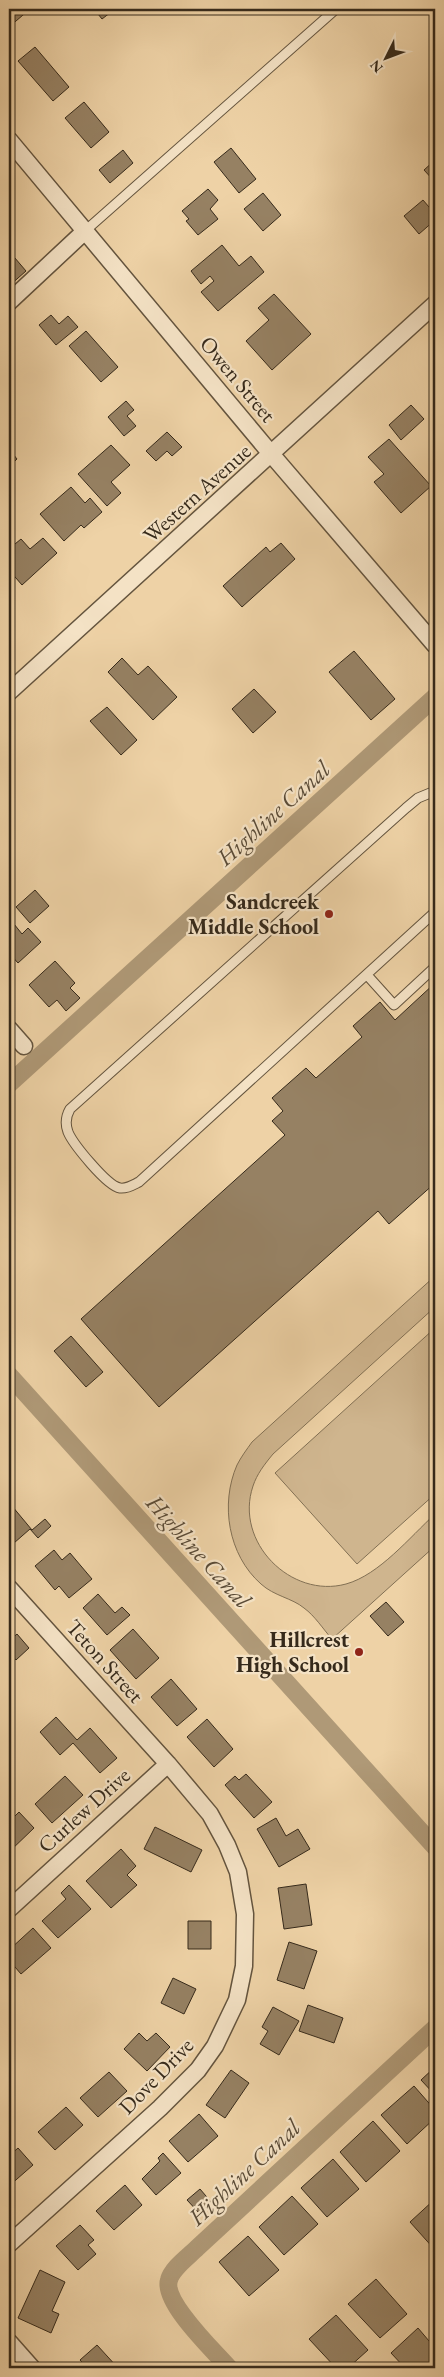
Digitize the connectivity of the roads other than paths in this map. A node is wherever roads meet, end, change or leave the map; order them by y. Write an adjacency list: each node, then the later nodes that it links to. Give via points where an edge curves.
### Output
1 (336, 9): 3 (lane)
2 (9, 140): 3 (street, Owen Street)
3 (85, 231): 4 (street); 6 (street, Owen Street)
4 (9, 302)
5 (435, 304): 6 (street, Western Avenue)
6 (272, 455): 7 (street, Owen Street); 8 (street, Western Avenue)
7 (435, 645)
8 (9, 692)
9 (435, 791): 12 (lane, via 418,798 406,808 70,1109 66,1116 68,1131 109,1183 120,1188 134,1185)
10 (435, 912): 12 (lane)
11 (435, 967): 12 (lane, via 394,1005)
12 (367, 975)
13 (9, 1029): 14 (street)
14 (24, 1046)
15 (9, 1588): 16 (street, Teton Street)
16 (168, 1764): 17 (street, Curlew Drive); 18 (street, Dove Drive, via 210,1814 238,1872 244,1923 244,1966 237,2000 215,2046 198,2070)
17 (9, 1910)
18 (9, 2244)
19 (9, 2342): 20 (street)
20 (32, 2368)

